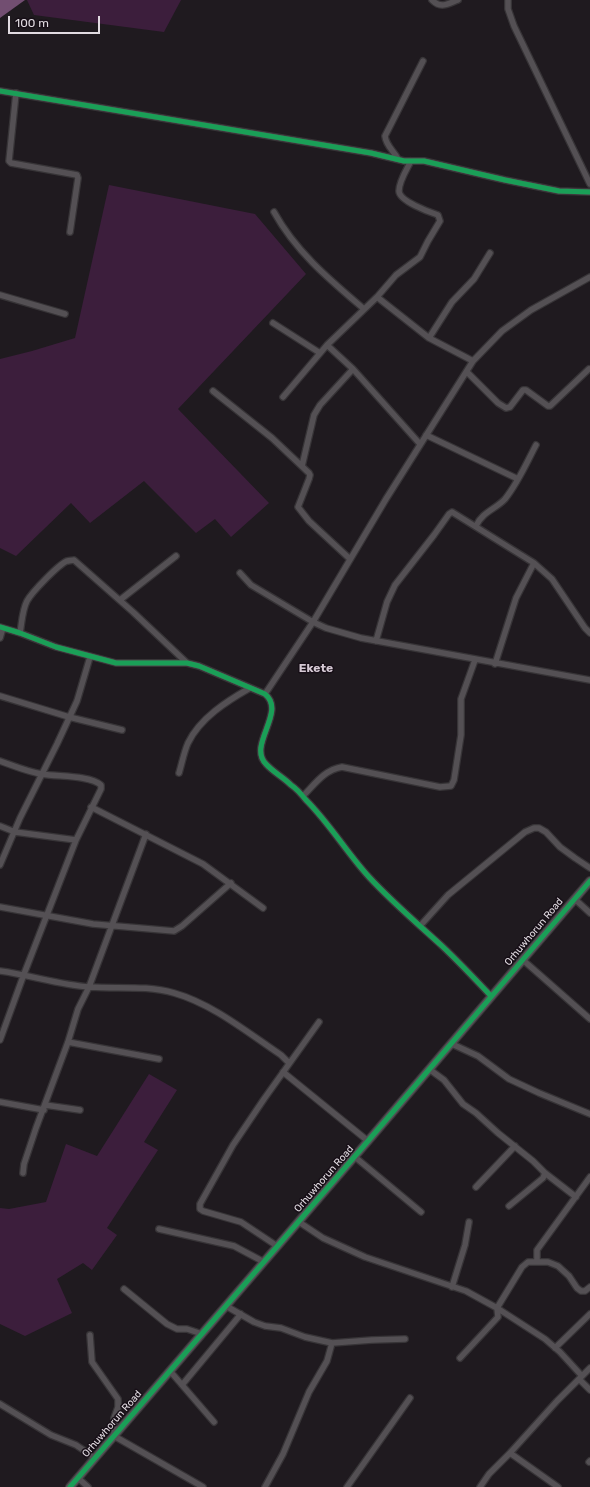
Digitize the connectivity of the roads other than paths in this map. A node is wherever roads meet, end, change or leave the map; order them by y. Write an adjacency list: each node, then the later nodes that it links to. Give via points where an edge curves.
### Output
1 (432, 0): 2 (street, via 442,6)
2 (458, 0)
3 (508, 0): 9 (street, via 508,9 514,26)
4 (423, 61): 7 (street, via 385,136 386,142)
5 (0, 90): 6 (street)
6 (16, 93): 7 (street); 12 (street, via 9,161 77,175)
7 (398, 159): 8 (street)
8 (411, 161): 10 (street, via 424,161 559,191); 16 (street, via 400,185 401,197 438,215 440,222 420,257 396,275)
9 (590, 184)
10 (590, 192)
11 (274, 212): 17 (street, via 301,250)
12 (70, 232)
13 (490, 253): 20 (street, via 474,279 452,302)
14 (590, 277): 23 (street, via 531,310 502,331)
15 (0, 295): 18 (street)
16 (377, 297): 17 (street); 20 (street)
17 (364, 309): 21 (street)
18 (65, 314)
19 (273, 323): 22 (street)
20 (429, 338): 23 (street)
21 (327, 345): 22 (street); 24 (street)
22 (320, 353): 28 (street)
23 (473, 361): 26 (street)
24 (353, 369): 30 (street); 32 (street, via 314,415)
25 (589, 369): 26 (street, via 550,406 523,390 510,407 506,408)
26 (467, 372): 29 (street)
27 (212, 391): 32 (street, via 272,438)
28 (283, 397)
29 (426, 435): 30 (street); 33 (street)
30 (420, 444): 36 (street)
31 (536, 445): 33 (street)
32 (302, 466): 36 (street, via 310,475 298,507)
33 (518, 479): 34 (street, via 499,505 484,514)
34 (476, 526): 37 (street); 45 (street, via 456,513 449,514 395,585 386,602)
35 (176, 556): 39 (street)
36 (350, 559): 40 (street)
37 (534, 563): 43 (street, via 552,579); 49 (street, via 516,598)
38 (240, 574): 40 (street, via 257,588)
39 (120, 600): 42 (street, via 77,562 67,561 42,582 27,601); 48 (street)
40 (313, 622): 45 (street); 52 (street)
41 (2, 628): 42 (street); 44 (street)
42 (20, 633): 46 (street)
43 (590, 633)
44 (0, 638)
45 (376, 641): 47 (street)
46 (90, 657): 48 (street, via 116,663); 54 (street, via 77,701)
47 (475, 660): 49 (street); 59 (street, via 461,699 461,735 451,786 440,787 342,767 332,768)
48 (187, 662): 51 (street)
49 (495, 664): 50 (street)
50 (590, 680)
51 (250, 688): 52 (street); 57 (street, via 220,707 197,730 188,743)
52 (265, 694): 59 (street, via 269,697 272,709 260,753 264,762)
53 (0, 696): 54 (street)
54 (69, 717): 55 (street); 58 (street)
55 (122, 730)
56 (0, 761): 58 (street)
57 (179, 773)
58 (41, 774): 60 (street, via 98,783 101,789); 62 (street)
59 (303, 796): 75 (street, via 324,818 368,876)
60 (92, 807): 63 (street); 64 (street)
61 (0, 826): 62 (street)
62 (15, 832): 64 (street); 65 (street)
63 (146, 834): 68 (street, via 203,864); 74 (street)
64 (76, 840): 73 (street)
65 (0, 865)
66 (590, 868): 75 (street, via 546,832 534,828 525,832 448,895)
67 (590, 881): 69 (street, Orhuwhorun Road)
68 (231, 883): 71 (street); 74 (street, via 177,930)
69 (574, 899): 72 (street); 76 (street, Orhuwhorun Road)
70 (0, 907): 73 (street)
71 (263, 908)
72 (590, 913)
73 (46, 916): 74 (street); 78 (street)
74 (112, 926): 79 (street)
75 (420, 926): 80 (street)
76 (523, 960): 80 (street, Orhuwhorun Road); 81 (street)
77 (0, 971): 78 (street)
78 (24, 974): 79 (street); 83 (street)
79 (88, 987): 84 (street); 87 (street, via 151,988 193,1000 281,1054)
80 (491, 996): 85 (street, Orhuwhorun Road)
81 (590, 1019)
82 (319, 1022): 87 (street)
83 (0, 1040)
84 (68, 1042): 86 (street); 91 (street)
85 (452, 1044): 88 (street, Orhuwhorun Road); 93 (street, via 473,1053 509,1079)
86 (159, 1059)
87 (289, 1063): 89 (street)
88 (429, 1069): 94 (street, Orhuwhorun Road); 95 (street, via 444,1080 463,1104)
89 (283, 1072): 94 (street); 107 (street, via 233,1145 200,1204 203,1211 241,1222)
90 (0, 1102): 91 (street)
91 (44, 1107): 92 (street); 97 (street)
92 (80, 1110)
93 (590, 1114)
94 (368, 1141): 96 (street, Orhuwhorun Road)
95 (515, 1146): 98 (street); 100 (street)
96 (355, 1157): 103 (street); 104 (street, Orhuwhorun Road)
97 (23, 1173)
98 (545, 1173): 101 (street); 102 (street, via 543,1178)
99 (590, 1177): 101 (street)
100 (476, 1187)
101 (576, 1197): 109 (street, via 536,1250)
102 (509, 1206)
103 (421, 1212)
104 (299, 1222): 107 (street, Orhuwhorun Road); 111 (street, via 323,1238 365,1258)
105 (469, 1222): 111 (street)
106 (158, 1229): 108 (street, via 234,1246)
107 (277, 1246): 108 (street, Orhuwhorun Road)
108 (264, 1262): 113 (street, Orhuwhorun Road)
109 (537, 1262): 110 (street, via 548,1262 558,1266 581,1290 585,1291); 114 (street, via 524,1264)
110 (590, 1286)
111 (452, 1287): 114 (street, via 466,1291)
112 (124, 1289): 117 (street, via 167,1324 177,1329)
113 (226, 1306): 115 (street); 117 (street, Orhuwhorun Road)
114 (497, 1308): 121 (street); 122 (street, via 498,1317)
115 (241, 1314): 120 (street, via 265,1326); 126 (street)
116 (590, 1314): 121 (street)
117 (202, 1334): 124 (street, Orhuwhorun Road)
118 (90, 1335): 131 (street, via 92,1362 118,1398)
119 (405, 1339): 120 (street)
120 (332, 1343): 139 (street, via 327,1361 309,1392 283,1454)
121 (555, 1348): 125 (street)
122 (460, 1358)
123 (590, 1368): 125 (street)
124 (170, 1371): 126 (street); 131 (street, Orhuwhorun Road)
125 (580, 1378): 127 (street); 132 (street)
126 (182, 1385): 130 (street)
127 (590, 1390)
128 (410, 1398): 140 (street)
129 (0, 1404): 133 (street)
130 (214, 1422)
131 (114, 1436): 133 (street, Orhuwhorun Road); 138 (street)
132 (510, 1453): 135 (street); 141 (street)
133 (95, 1458): 134 (street, Orhuwhorun Road)
134 (78, 1478): 136 (street, Orhuwhorun Road); 137 (street)
135 (482, 1486)
136 (70, 1487)
137 (88, 1487)
138 (203, 1487)
139 (265, 1487)
140 (347, 1487)
141 (558, 1487)

